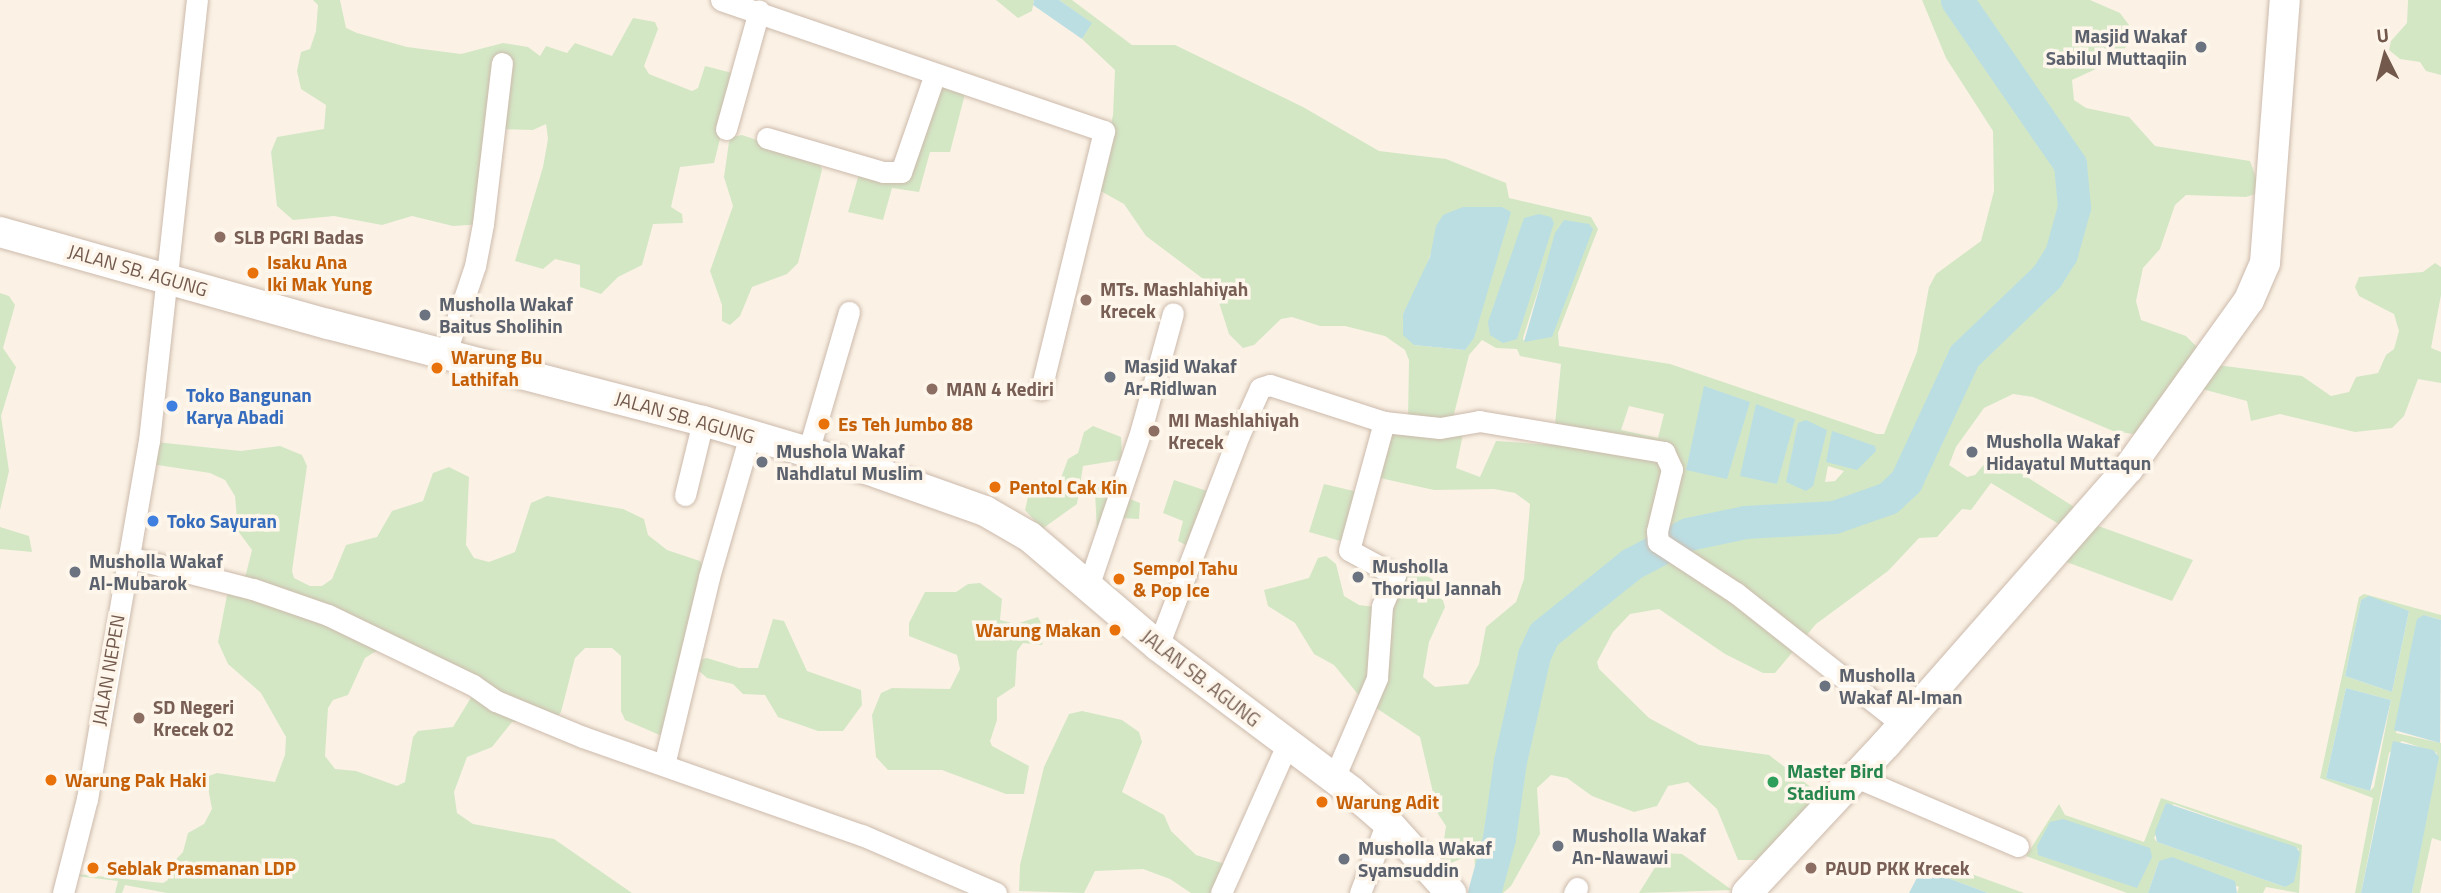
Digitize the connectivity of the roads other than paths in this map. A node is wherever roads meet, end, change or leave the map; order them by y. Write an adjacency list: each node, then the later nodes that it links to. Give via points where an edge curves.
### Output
1 (197, 0): 10 (street, JALAN NEPEN)
2 (721, 0): 4 (street)
3 (2285, 0): 23 (street, via 2265,263 2257,285 2235,323 2128,469)
4 (759, 11): 6 (street); 7 (street)
5 (502, 63): 13 (street, via 481,235)
6 (935, 74): 8 (street, via 901,172 883,172); 14 (street, via 1104,131)
7 (726, 129)
8 (767, 138)
9 (0, 232): 10 (street, JALAN SB. AGUNG)
10 (168, 278): 13 (street, JALAN SB. AGUNG); 20 (street, JALAN NEPEN, via 149,441)
11 (849, 312): 18 (street)
12 (1173, 313): 21 (street)
13 (446, 352): 15 (street, JALAN SB. AGUNG)
14 (1041, 389)
15 (703, 421): 17 (street, JALAN SB. AGUNG); 19 (street)
16 (1384, 422): 22 (street, via 1270,386 1260,388); 23 (street, via 1445,427 1479,421 1664,452 1672,469 1657,531 1667,548 1736,593); 27 (street, via 1349,550 1395,575 1382,606 1377,678)
17 (750, 435): 18 (street, JALAN SB. AGUNG); 25 (street, via 709,577)
18 (808, 452): 21 (street, JALAN SB. AGUNG, via 958,499 1006,521)
19 (685, 495)
20 (128, 557): 25 (street, via 253,589 328,615 473,685 496,701); 30 (street, JALAN NEPEN, via 87,799)
21 (1089, 584): 22 (street, JALAN SB. AGUNG)
22 (1158, 646): 24 (street, JALAN SB. AGUNG)
23 (1903, 725): 26 (street)
24 (1287, 745): 27 (street, JALAN SB. AGUNG); 32 (street)
25 (664, 765): 31 (street, via 862,835)
26 (1856, 777): 29 (street); 35 (street)
27 (1334, 778): 28 (street, JALAN SB. AGUNG)
28 (1387, 822): 33 (street); 34 (street, JALAN SB. AGUNG)
29 (2018, 846)
30 (63, 893)
31 (996, 893)
32 (1222, 893)
33 (1360, 893)
34 (1451, 893)
35 (1747, 893)

